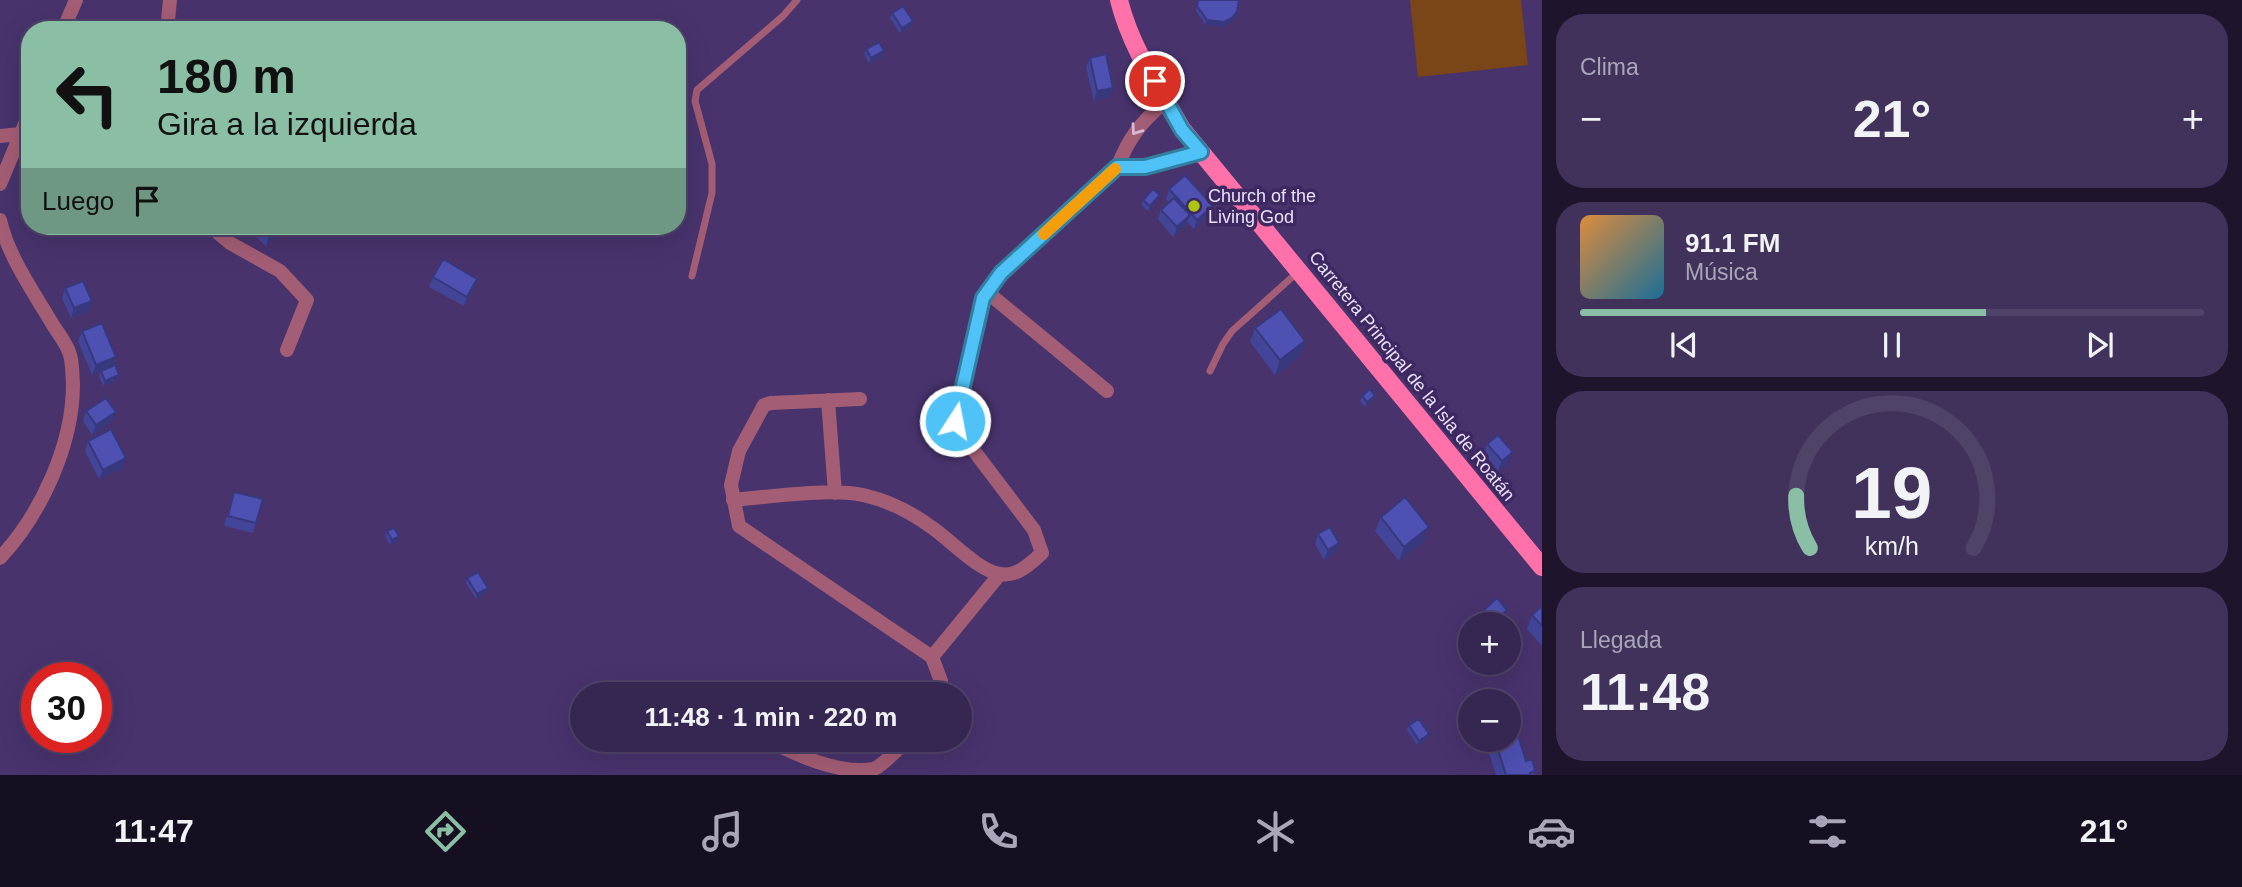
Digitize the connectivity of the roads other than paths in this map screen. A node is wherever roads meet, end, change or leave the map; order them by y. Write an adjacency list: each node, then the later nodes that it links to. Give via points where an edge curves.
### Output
1 (76, 0): 5 (street)
2 (170, 0): 6 (street)
3 (797, 0): 16 (lane, via 697,90 695,101 712,164 712,193)
4 (1119, 0): 7 (main road, Carretera Principal de la Isla de Roatán)
5 (67, 21)
6 (168, 21)
7 (1166, 101): 10 (main road, Carretera Principal de la Isla de Roatán); 11 (street, one-way to 11, via 1143,120)
8 (20, 135): 9 (street); 12 (street)
9 (0, 136)
10 (1201, 152): 11 (street, via 1145,167); 15 (main road, Carretera Principal de la Isla de Roatán)
11 (1117, 167): 17 (street, via 1001,273)
12 (0, 184)
13 (0, 220): 25 (street, via 20,269 70,353 73,406 52,478 15,542)
14 (221, 235): 18 (street, via 280,271 307,300)
15 (1299, 271): 19 (lane, via 1232,331); 26 (main road, Carretera Principal de la Isla de Roatán)
16 (692, 276)
17 (987, 292): 20 (street); 27 (street, via 955,421 1034,530 1042,553 1020,571)
18 (287, 350)
19 (1210, 371)
20 (1107, 391)
21 (860, 399): 22 (street)
22 (828, 400): 23 (street); 24 (street, via 764,405 739,451 731,485)
23 (835, 493): 24 (street); 27 (street, via 864,495 911,513 982,567)
24 (733, 500): 28 (street, via 739,526)
25 (0, 558)
26 (1542, 566)
27 (1000, 574): 28 (street)
28 (932, 657): 29 (street)
29 (941, 682)
30 (791, 752): 31 (street, via 823,768 856,774 874,769)
31 (893, 752)

